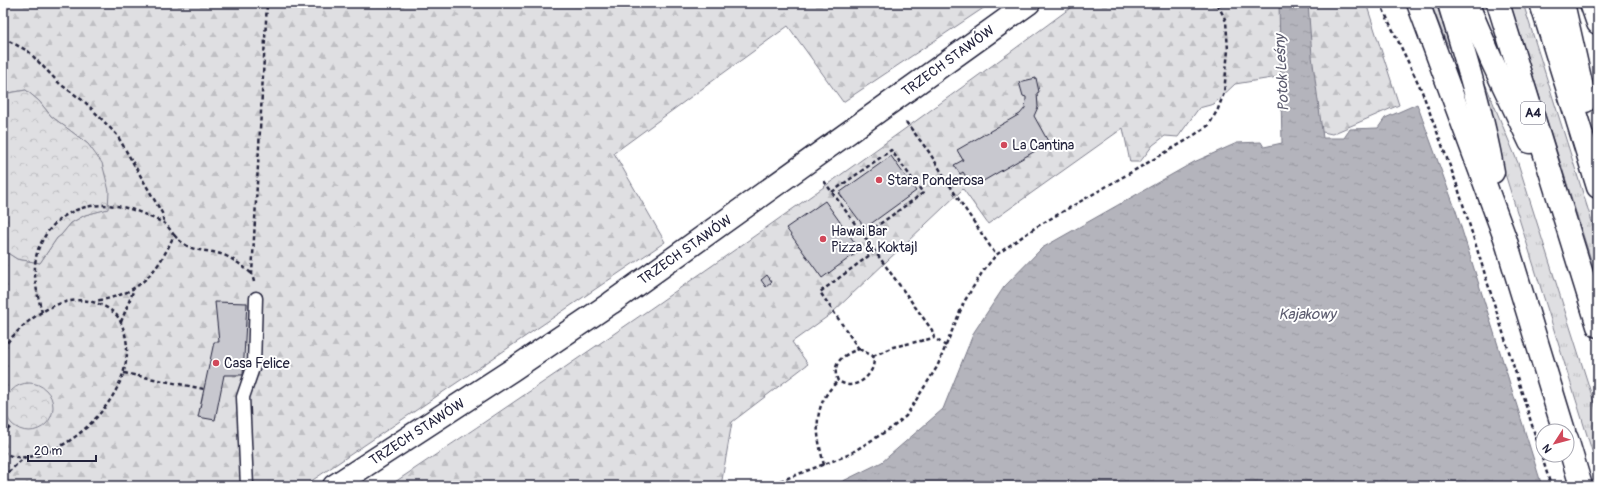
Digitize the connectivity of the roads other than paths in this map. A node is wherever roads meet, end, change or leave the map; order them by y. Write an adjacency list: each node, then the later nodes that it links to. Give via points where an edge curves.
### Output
1 (1028, 3): 19 (main road, TRZECH STAWÓW, via 611,302)
2 (1418, 3): 13 (main road)
3 (1449, 3): 13 (main road, via 1468,64 1490,151)
4 (1467, 3): 12 (main road)
5 (1498, 3): 12 (main road, A4)
6 (1541, 3): 11 (main road)
7 (1563, 3): 10 (main road)
8 (1591, 3): 9 (main road)
9 (1598, 23)
10 (1598, 163)
11 (1598, 187)
12 (1567, 223): 15 (main road, A4)
13 (1505, 238): 16 (main road)
14 (256, 298): 18 (lane, via 254,365 243,397)
15 (1598, 326)
16 (1562, 423)
17 (1574, 463): 20 (main road)
18 (248, 486)
19 (334, 486)
20 (1581, 486)

